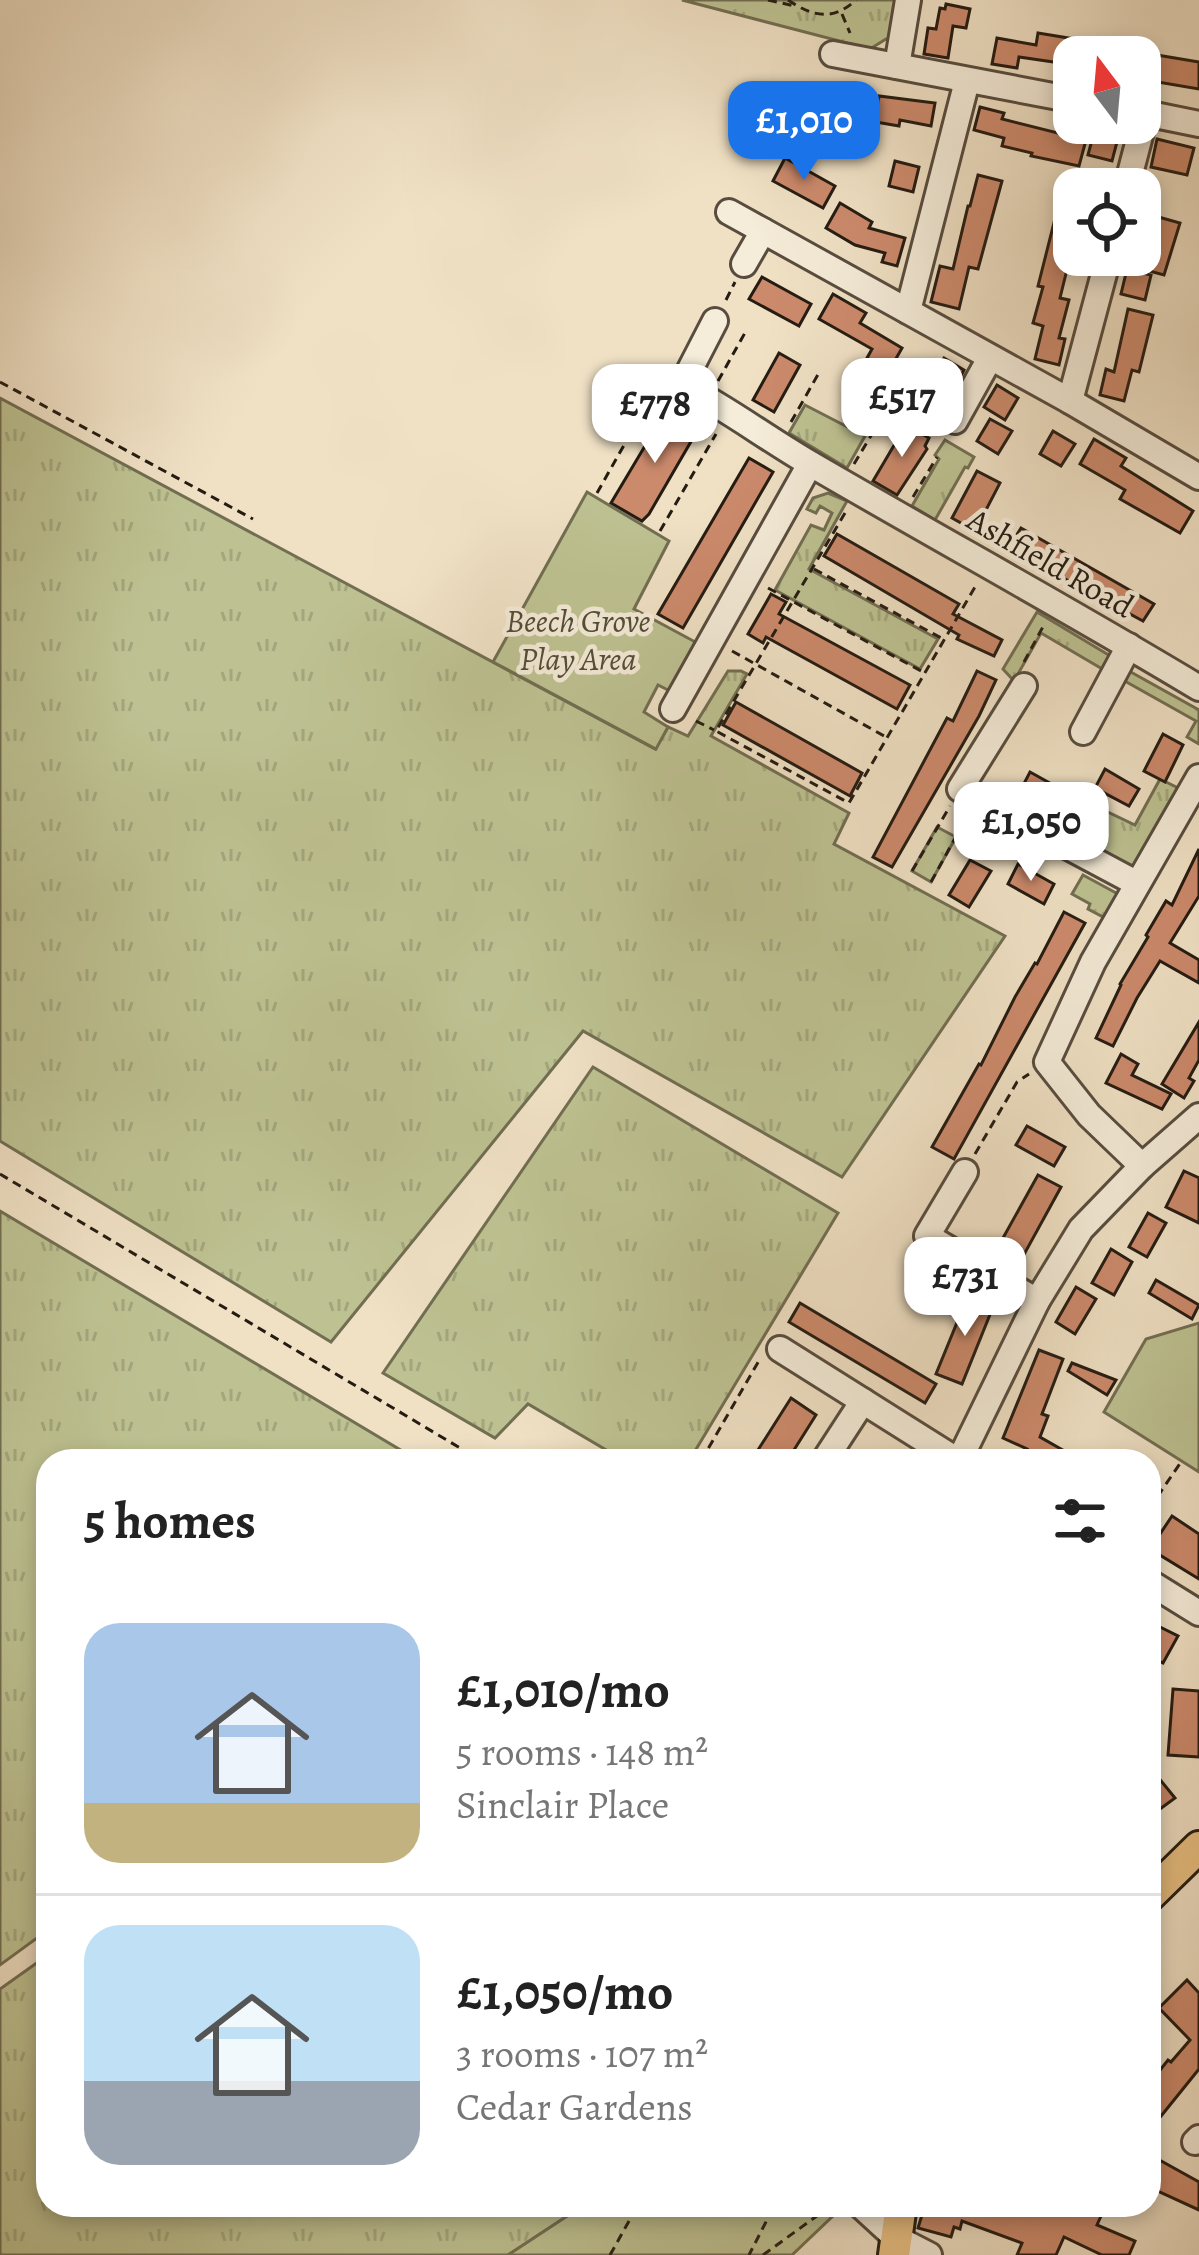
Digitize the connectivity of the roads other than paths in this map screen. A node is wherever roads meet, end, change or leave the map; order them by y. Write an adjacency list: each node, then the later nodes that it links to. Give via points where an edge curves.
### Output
1 (908, 0): 3 (street)
2 (833, 54): 3 (street)
3 (897, 66): 4 (street)
4 (967, 81): 5 (street); 12 (street)
5 (1053, 96)
6 (1161, 117): 7 (street)
7 (1199, 124)
8 (729, 212): 9 (street)
9 (763, 231): 10 (street); 12 (street)
10 (744, 264)
11 (1103, 276): 15 (street)
12 (908, 310): 14 (street)
13 (716, 321): 17 (street, Ashfield Road, via 682,385)
14 (991, 358): 15 (street); 16 (street)
15 (1070, 401): 18 (street)
16 (956, 421)
17 (810, 464): 19 (street, Ashfield Road); 22 (street)
18 (1199, 477)
19 (1129, 646): 21 (street, Ashfield Road); 23 (street)
20 (1024, 686): 25 (street, via 969,793)
21 (1199, 688)
22 (674, 709)
23 (1083, 732)
24 (1199, 777): 25 (street)
25 (1136, 883): 27 (street, via 1047,1062)
26 (1199, 1116): 27 (street)
27 (1142, 1166): 29 (street, via 1081,1229)
28 (964, 1172): 29 (street, via 927,1236)
29 (1037, 1301): 34 (street)
30 (780, 1349): 31 (street)
31 (863, 1401): 32 (street); 33 (street)
32 (832, 1449)
33 (940, 1449)
34 (965, 1449)
35 (1161, 1589): 36 (street)
36 (1199, 1613)
37 (1199, 1847): 38 (main road)
38 (1161, 1884)
39 (870, 2217): 40 (street)
40 (895, 2246): 41 (street)
41 (929, 2255)

